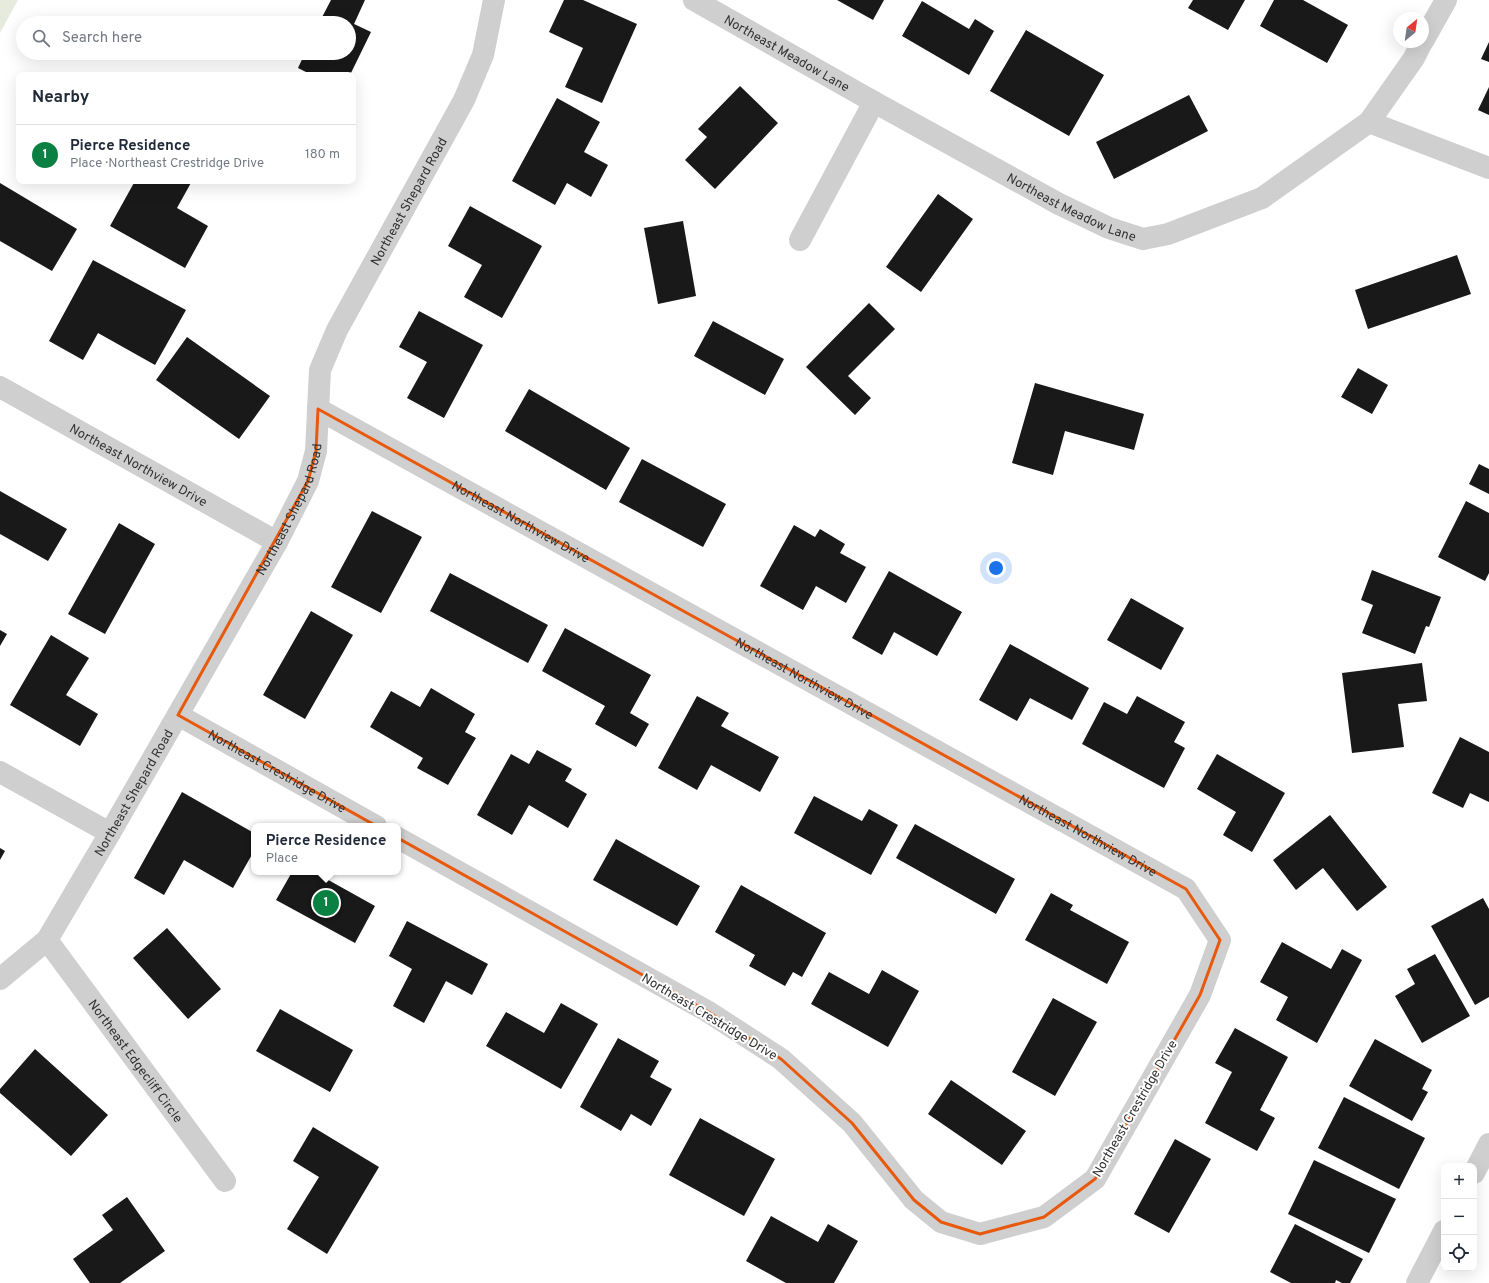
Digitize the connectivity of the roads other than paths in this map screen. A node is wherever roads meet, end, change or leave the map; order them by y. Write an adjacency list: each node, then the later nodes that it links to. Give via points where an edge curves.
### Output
1 (494, 0): 11 (street, Northeast Shepard Road, via 483,55 464,100 337,330 320,370)
2 (694, 0): 6 (street, Northeast Meadow Lane)
3 (1446, 0): 4 (street, Northeast Meadow Lane)
4 (1429, 31)
5 (1420, 48): 7 (street, Northeast Meadow Lane)
6 (874, 102): 7 (street, Northeast Meadow Lane, via 1059,204 1109,228 1143,239 1168,234 1262,198); 9 (street)
7 (1369, 122): 8 (street)
8 (1489, 168)
9 (800, 240)
10 (0, 387): 12 (street, Northeast Northview Drive)
11 (318, 409): 12 (street, Northeast Shepard Road, via 316,451 308,481); 20 (street, Northeast Northview Drive, via 1186,889 1220,940)
12 (277, 542): 13 (street, Northeast Shepard Road)
13 (178, 715): 15 (street, Northeast Crestridge Drive); 16 (street, Northeast Shepard Road)
14 (0, 772): 16 (street)
15 (371, 823)
16 (110, 833): 18 (street, Northeast Shepard Road)
17 (401, 840): 20 (street, Northeast Crestridge Drive, via 707,1011 781,1059 852,1123 914,1200 941,1222 980,1234 1044,1217 1095,1179)
18 (47, 940): 19 (street, Northeast Shepard Road); 23 (street, Northeast Edgecliff Circle)
19 (0, 979)
20 (1200, 995)
21 (1489, 1144): 22 (street)
22 (1477, 1167)
23 (225, 1181)
24 (1442, 1235): 25 (street)
25 (1417, 1283)

